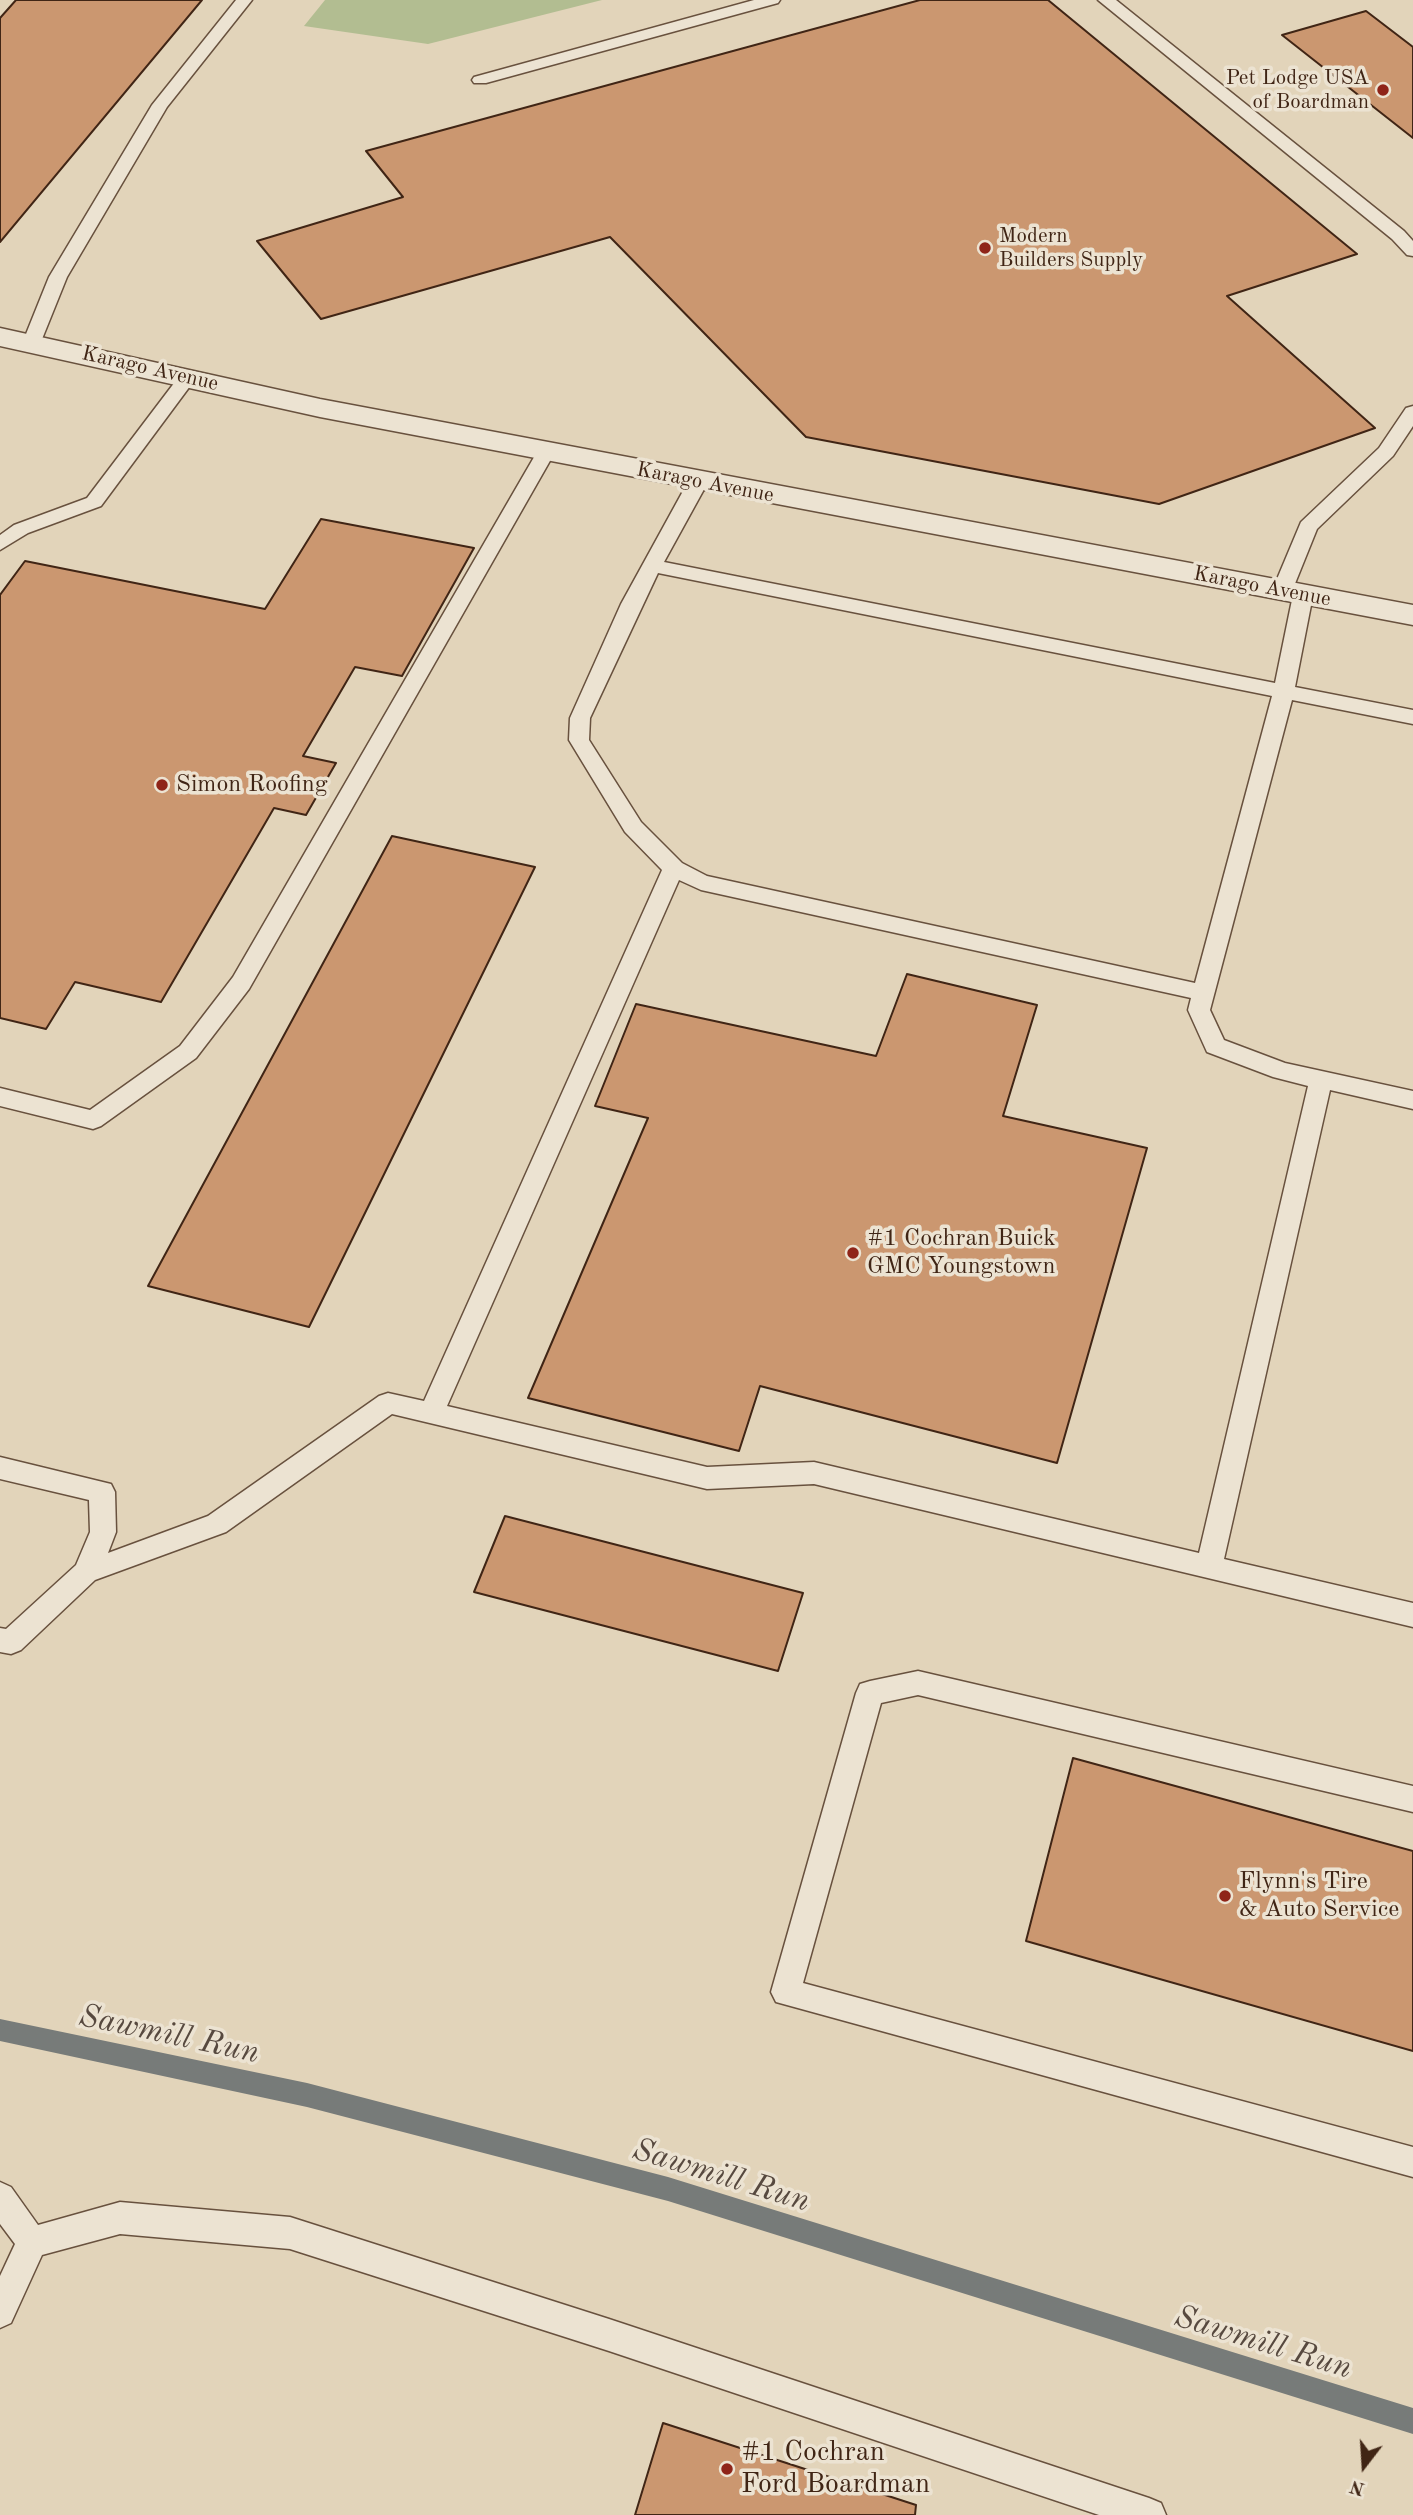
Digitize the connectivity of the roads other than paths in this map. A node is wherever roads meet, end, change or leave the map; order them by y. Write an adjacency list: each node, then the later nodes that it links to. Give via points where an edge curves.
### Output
1 (244, 0): 7 (lane, via 160,105 58,277)
2 (772, 0): 4 (lane)
3 (1106, 0): 5 (lane)
4 (480, 80)
5 (1413, 251)
6 (0, 337): 7 (street, Karago Avenue)
7 (31, 344): 8 (street, Karago Avenue)
8 (187, 378): 10 (street, Karago Avenue); 12 (lane, via 93,502 21,529)
9 (1413, 412): 14 (lane, via 1386,452 1308,526)
10 (546, 452): 11 (street, Karago Avenue); 21 (lane, via 241,983 188,1052 93,1120)
11 (698, 482): 13 (lane); 14 (street, Karago Avenue)
12 (0, 544)
13 (652, 566): 16 (lane); 18 (lane, via 580,718 579,740 633,827)
14 (1292, 593): 15 (street, Karago Avenue); 16 (lane)
15 (1413, 615)
16 (1284, 691): 17 (lane); 19 (lane)
17 (1413, 717)
18 (674, 868): 19 (lane, via 701,882); 23 (lane)
19 (1204, 993): 20 (lane, via 1199,1010 1215,1046 1281,1071)
20 (1321, 1079): 22 (lane); 25 (lane)
21 (0, 1097)
22 (1413, 1100)
23 (431, 1413): 25 (lane, via 707,1478 814,1473); 26 (lane, via 388,1403 217,1524)
24 (0, 1468): 26 (lane, via 103,1492 103,1532)
25 (1209, 1566): 27 (lane)
26 (86, 1572): 28 (lane, via 11,1642)
27 (1413, 1615)
28 (0, 1640)
29 (1413, 1799): 30 (lane, via 918,1683 870,1693 786,1992)
30 (1413, 2162)
31 (0, 2198): 32 (lane)
32 (32, 2242): 33 (lane); 34 (lane, via 120,2218 290,2234)
33 (0, 2312)
34 (1149, 2515)

